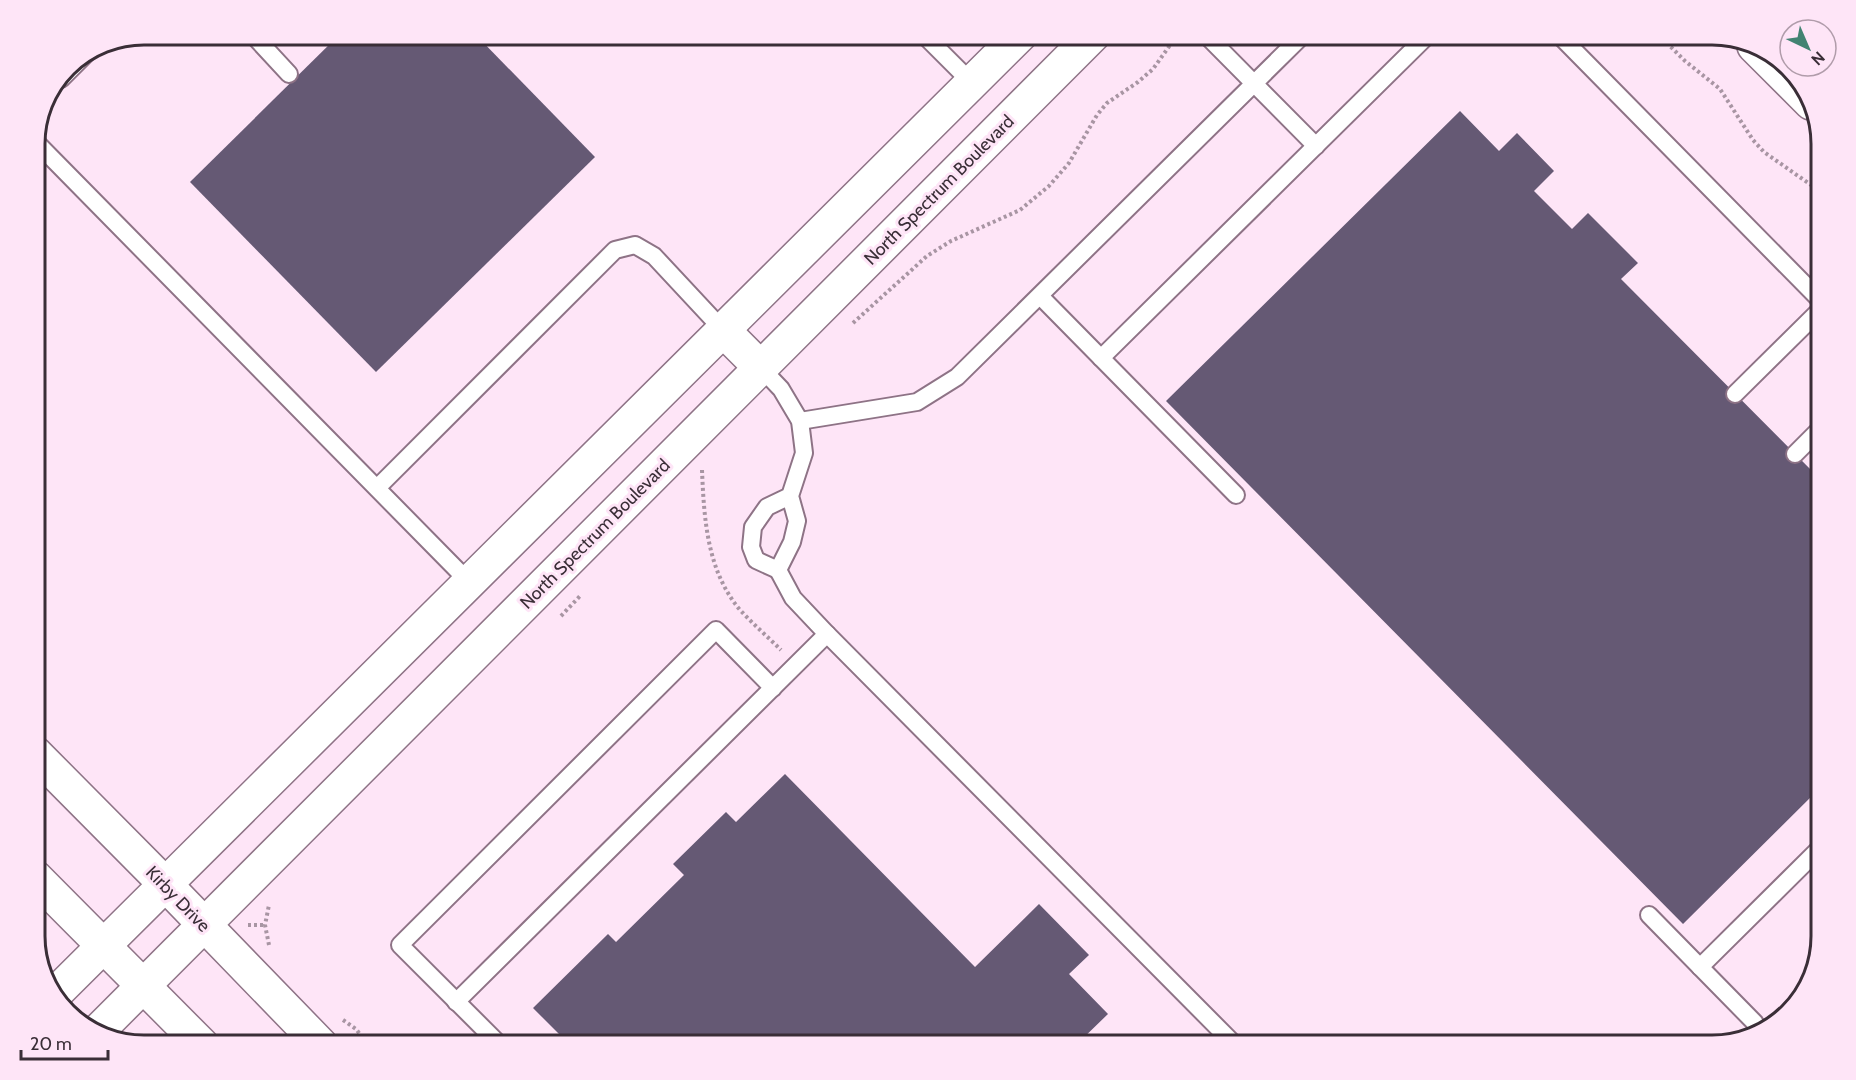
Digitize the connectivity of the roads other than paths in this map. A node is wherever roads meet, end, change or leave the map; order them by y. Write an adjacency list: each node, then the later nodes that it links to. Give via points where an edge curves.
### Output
1 (262, 45): 9 (lane)
2 (934, 45): 10 (lane)
3 (1010, 45): 10 (street)
4 (1083, 45): 19 (street, North Spectrum Boulevard)
5 (1216, 45): 11 (lane)
6 (1293, 45): 11 (lane)
7 (1418, 45): 12 (lane)
8 (1569, 45): 14 (lane)
9 (289, 74)
10 (972, 83): 17 (street)
11 (1254, 84): 12 (lane); 15 (lane)
12 (1316, 146): 18 (lane)
13 (45, 151): 24 (lane)
14 (1811, 291)
15 (1040, 296): 18 (lane); 21 (lane, via 957,377 917,402)
16 (1811, 319): 20 (lane)
17 (723, 330): 19 (street); 24 (lane, via 654,256 635,245 615,250); 28 (street)
18 (1101, 358): 25 (lane)
19 (761, 368): 21 (lane); 36 (street, North Spectrum Boulevard)
20 (1735, 394)
21 (800, 421): 26 (lane, via 804,453)
22 (1811, 438): 23 (lane)
23 (1796, 454)
24 (377, 488): 28 (lane)
25 (1236, 495)
26 (790, 496): 27 (lane, via 797,521); 27 (lane, via 766,507 753,527 751,547 756,560)
27 (778, 570): 29 (lane, via 794,598)
28 (469, 582): 33 (street)
29 (827, 634): 30 (lane); 47 (lane)
30 (773, 688): 41 (lane); 41 (lane, via 716,630 400,945)
31 (45, 763): 33 (street, Kirby Drive)
32 (1811, 857): 38 (lane)
33 (165, 884): 36 (street, Kirby Drive); 37 (street)
34 (45, 887): 37 (street)
35 (1649, 915): 38 (lane)
36 (203, 925): 39 (street, North Spectrum Boulevard); 45 (street, Kirby Drive)
37 (104, 946): 39 (street); 40 (street)
38 (1700, 967): 42 (lane)
39 (144, 986): 43 (street, North Spectrum Boulevard); 44 (street)
40 (61, 989)
41 (456, 1002): 46 (lane)
42 (1755, 1023)
43 (103, 1026)
44 (191, 1035)
45 (310, 1035)
46 (489, 1035)
47 (1224, 1035)

